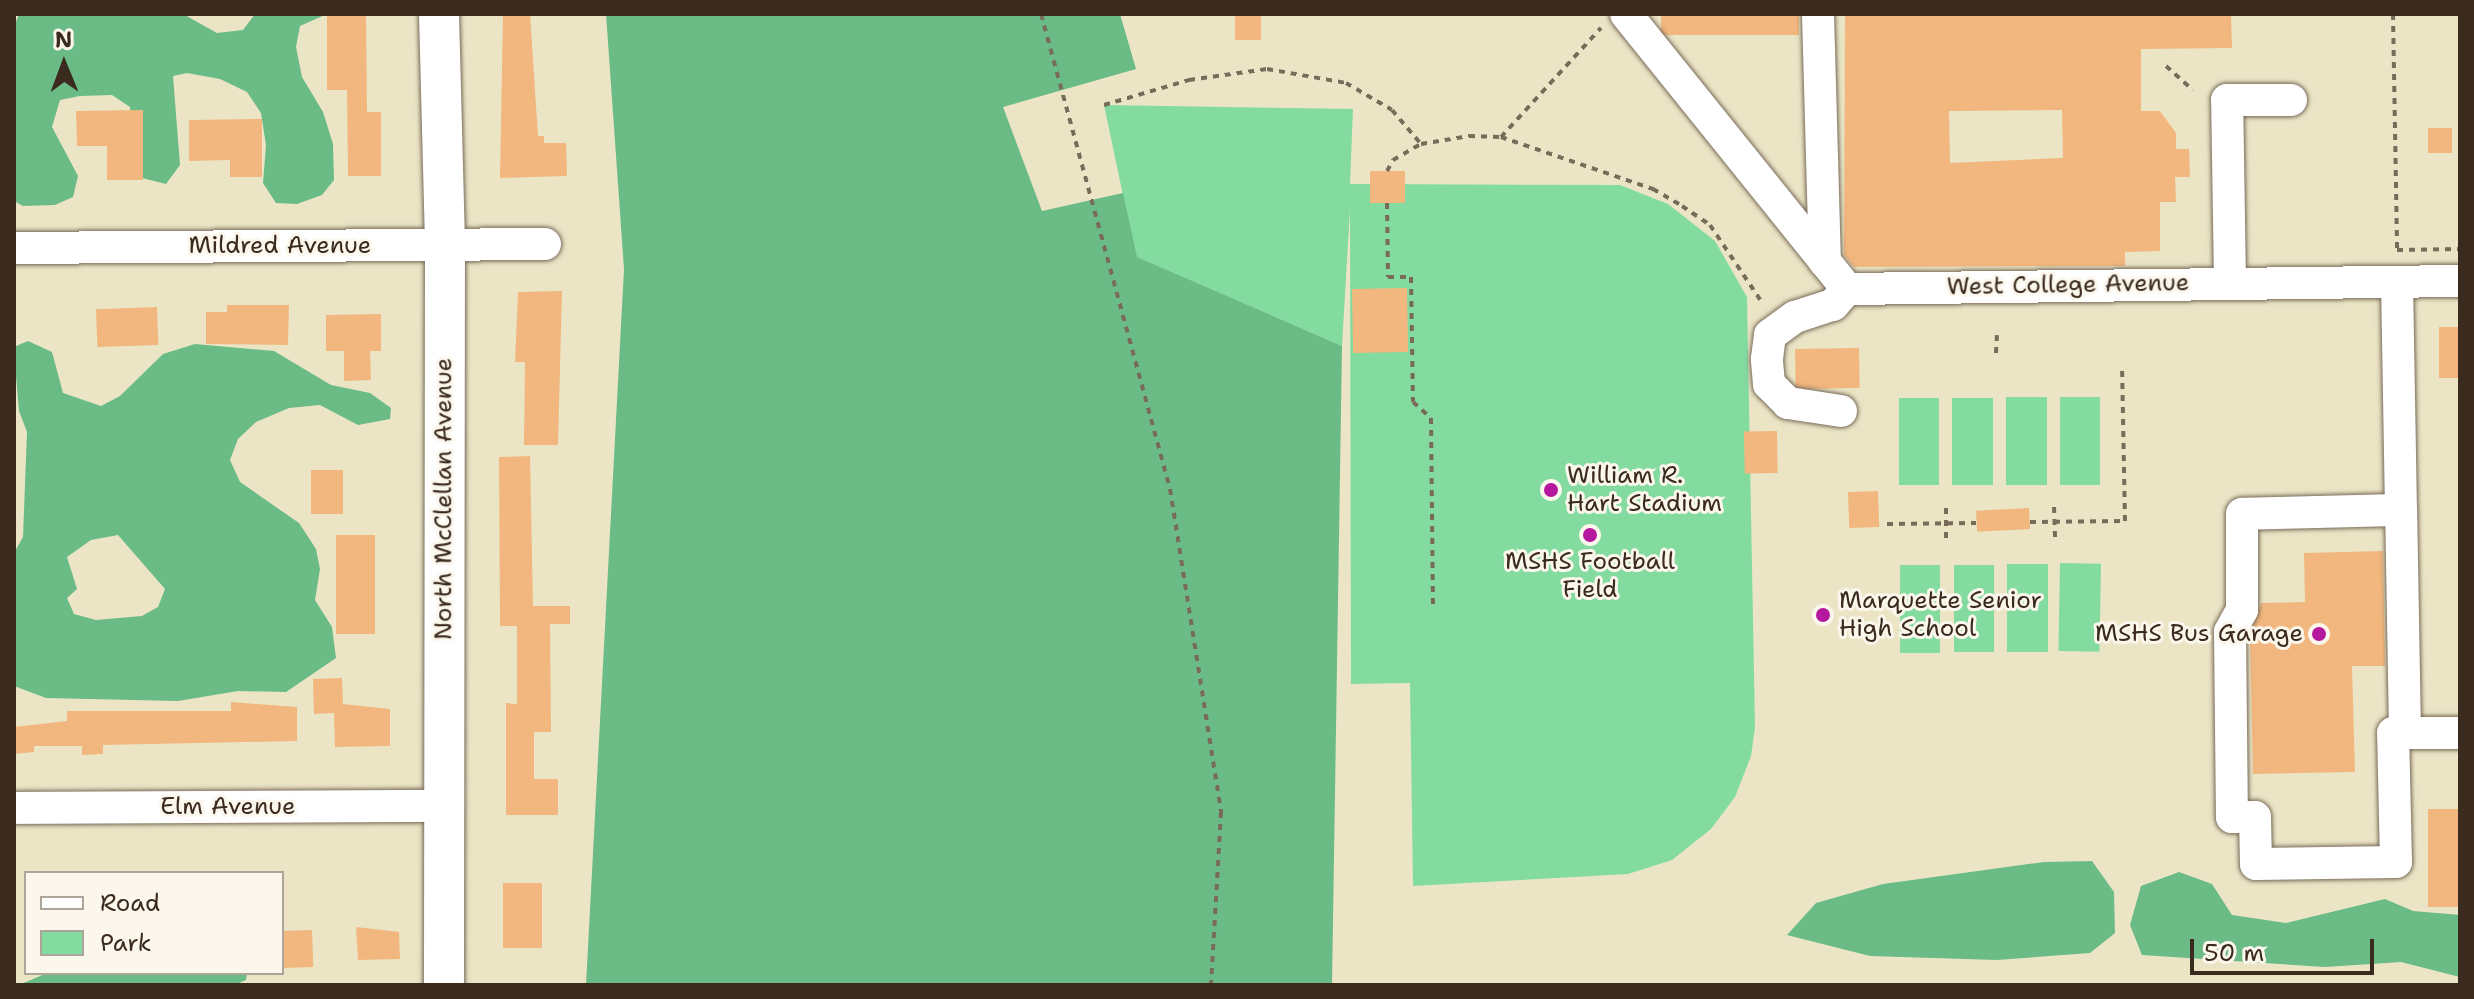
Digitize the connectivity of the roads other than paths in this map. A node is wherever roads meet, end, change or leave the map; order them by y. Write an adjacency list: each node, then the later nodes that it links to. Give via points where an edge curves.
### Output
1 (439, 14): 6 (main road, North McClellan Avenue)
2 (1818, 14): 8 (street)
3 (1615, 20): 8 (street)
4 (2291, 100): 11 (street, via 2227,100)
5 (545, 244): 6 (street, Mildred Avenue)
6 (445, 245): 7 (street, Mildred Avenue); 19 (main road, North McClellan Avenue)
7 (14, 248)
8 (1825, 262): 12 (street)
9 (2460, 281): 10 (street, West College Avenue)
10 (2397, 282): 11 (street, West College Avenue); 16 (street)
11 (2230, 283): 12 (street, West College Avenue)
12 (1847, 289): 13 (street, via 1833,305)
13 (1795, 317): 14 (street); 15 (street, via 1770,335 1769,384 1788,403)
14 (1748, 321)
15 (1841, 411)
16 (2401, 510): 17 (street); 17 (street, via 2242,514 2242,610 2230,632 2232,817 2255,817 2256,864 2396,862)
17 (2399, 733): 18 (street)
18 (2460, 733)
19 (442, 806): 20 (street, Elm Avenue); 21 (main road, North McClellan Avenue)
20 (14, 808)
21 (444, 985)

